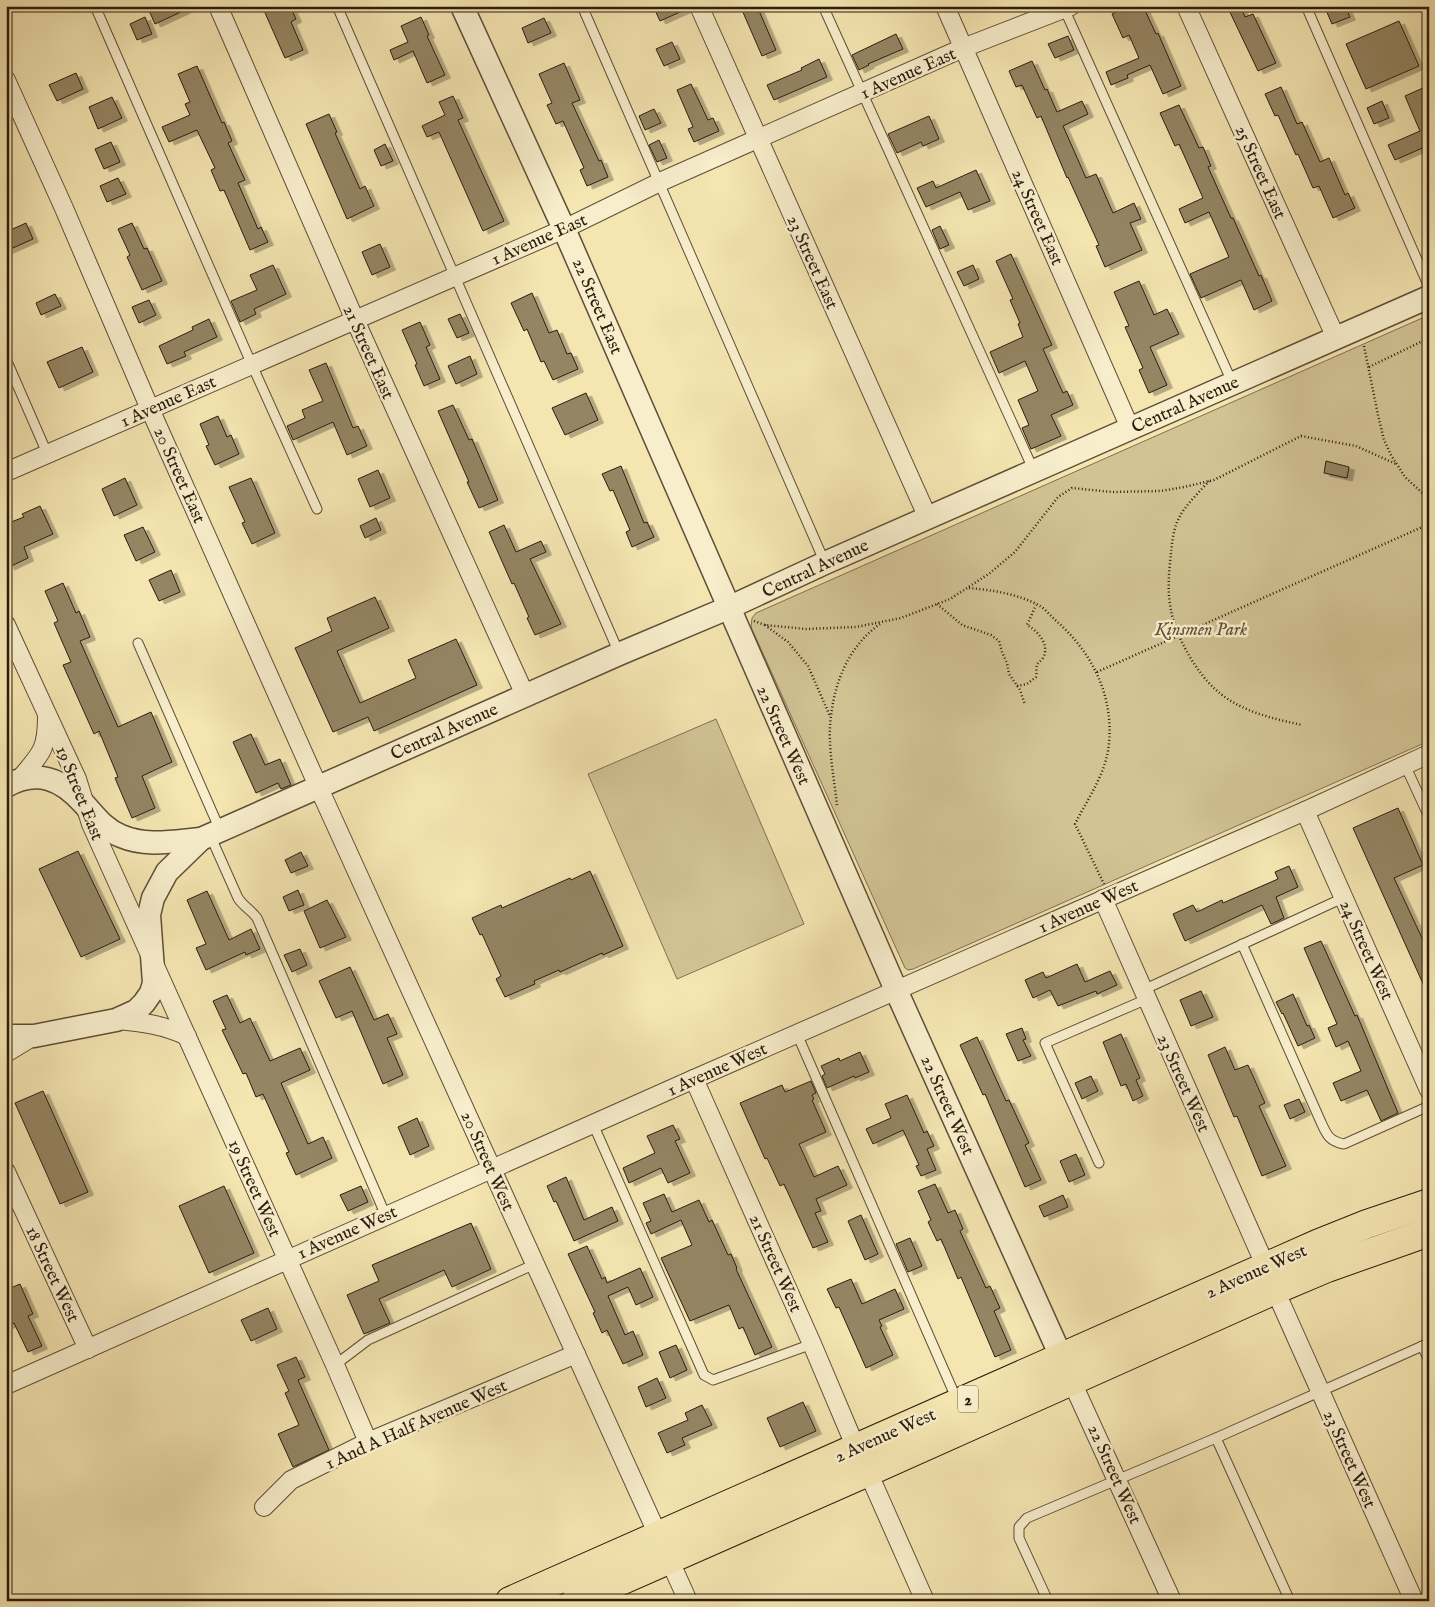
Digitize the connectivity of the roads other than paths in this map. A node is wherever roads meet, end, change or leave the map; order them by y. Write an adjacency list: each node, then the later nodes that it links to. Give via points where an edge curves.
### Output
1 (95, 6): 24 (lane)
2 (218, 6): 21 (street, 21 Street East)
3 (337, 6): 18 (lane)
4 (462, 6): 17 (street, 22 Street East)
5 (582, 6): 16 (lane)
6 (699, 6): 15 (street, 23 Street East)
7 (823, 6): 14 (lane)
8 (945, 6): 12 (street, 24 Street East)
9 (1186, 6): 22 (street, 25 Street East)
10 (1306, 6): 19 (lane)
11 (1066, 7): 12 (street, 1 Avenue East); 25 (lane)
12 (963, 48): 14 (street, 1 Avenue East); 27 (street, 24 Street East)
13 (6, 80): 26 (street, 20 Street East)
14 (862, 93): 15 (street, 1 Avenue East); 29 (lane)
15 (759, 139): 16 (street, 1 Avenue East); 32 (street, 23 Street East)
16 (660, 182): 17 (street, 1 Avenue East); 33 (lane)
17 (564, 229): 18 (street, 1 Avenue East); 34 (street, 22 Street East)
18 (455, 275): 21 (street, 1 Avenue East); 37 (lane)
19 (1429, 286)
20 (1429, 297): 22 (street, Central Avenue)
21 (355, 320): 24 (street, 1 Avenue East); 38 (street, 21 Street East)
22 (1336, 338): 25 (street, Central Avenue)
23 (6, 359): 28 (lane)
24 (252, 365): 26 (street, 1 Avenue East); 31 (lane)
25 (1232, 384): 27 (street, Central Avenue)
26 (150, 409): 28 (street, 1 Avenue East); 43 (street, 20 Street East)
27 (1130, 428): 29 (street, Central Avenue)
28 (47, 454): 30 (street, 1 Avenue East)
29 (1034, 471): 32 (street, Central Avenue)
30 (6, 472)
31 (317, 510)
32 (928, 518): 33 (street, Central Avenue)
33 (825, 563): 34 (street, Central Avenue)
34 (728, 608): 37 (street, Central Avenue); 52 (street, 22 Street West)
35 (6, 625): 39 (street, 19 Street East)
36 (138, 643): 47 (lane)
37 (619, 654): 38 (street, Central Avenue)
38 (525, 695): 43 (street, Central Avenue)
39 (47, 715): 42 (street, via 44,748); 44 (street, 19 Street East, via 77,779)
40 (1429, 754): 41 (street, 1 Avenue West)
41 (1405, 765): 45 (street, 1 Avenue West); 46 (lane)
42 (13, 783): 44 (street, Central Avenue, via 43,777 65,786)
43 (318, 786): 47 (street, Central Avenue); 65 (street, 20 Street West)
44 (83, 802): 47 (street, Central Avenue, via 108,829 121,836 152,843); 51 (street, 19 Street East)
45 (1305, 811): 48 (street, 1 Avenue West); 49 (street, 24 Street West)
46 (1429, 817)
47 (210, 835): 51 (street, Central Avenue, via 167,872 153,898 149,915); 68 (lane, via 238,898 257,918)
48 (1107, 898): 52 (street, 1 Avenue West); 53 (street, 23 Street West)
49 (1343, 898): 50 (lane); 61 (street, 24 Street West)
50 (1242, 944): 53 (lane); 62 (lane, via 1320,1120 1335,1142 1344,1144)
51 (153, 962): 54 (street, Central Avenue, via 151,993 136,1011); 58 (street, 19 Street West)
52 (896, 990): 55 (street, 1 Avenue West); 77 (street, 22 Street West)
53 (1145, 994): 64 (lane, via 1045,1043); 72 (street, 23 Street West)
54 (116, 1020): 57 (street, Central Avenue); 58 (street, via 158,1025)
55 (797, 1034): 60 (street, 1 Avenue West); 83 (lane)
56 (6, 1036): 57 (street, Central Avenue)
57 (34, 1036): 59 (street)
58 (187, 1036): 70 (street, 19 Street West)
59 (6, 1053)
60 (694, 1078): 63 (street, 1 Avenue West); 73 (street, 21 Street West)
61 (1429, 1090)
62 (1429, 1106)
63 (593, 1124): 65 (street, 1 Avenue West); 73 (lane, via 704,1375 713,1380)
64 (1099, 1163)
65 (491, 1168): 68 (street, 1 Avenue West); 71 (street, 20 Street West)
66 (6, 1172): 75 (street, 18 Street West)
67 (1429, 1203): 72 (highway, 2 Avenue West / 2, via 1367,1224)
68 (386, 1216): 70 (street, 1 Avenue West)
69 (1429, 1232): 72 (highway, 2 Avenue West / 2, via 1327,1268)
70 (287, 1259): 75 (street, 1 Avenue West); 79 (street, 19 Street West)
71 (535, 1264): 76 (street, 20 Street West); 79 (lane, via 368,1340)
72 (1270, 1278): 77 (highway, 2 Avenue West / 2); 80 (highway, 2 Avenue West / 2); 82 (street, 23 Street West)
73 (812, 1344): 86 (street, 21 Street West)
74 (1426, 1345): 78 (lane); 82 (lane)
75 (88, 1349): 81 (street, 1 Avenue West)
76 (576, 1354): 85 (street, 1 And A Half Avenue West); 90 (street, 20 Street West)
77 (1061, 1357): 80 (street, 22 Street West); 83 (highway, 2 Avenue West / 2)
78 (1429, 1360)
79 (335, 1365): 85 (street, 19 Street West)
80 (1072, 1382): 87 (highway, 2 Avenue West / 2); 88 (street, 22 Street West)
81 (6, 1385)
82 (1320, 1392): 84 (lane); 99 (street, 23 Street West)
83 (958, 1403): 86 (highway, 2 Avenue West / 2)
84 (1216, 1438): 88 (lane); 98 (lane)
85 (368, 1442): 89 (street, 1 And A Half Avenue West, via 291,1480)
86 (856, 1448): 90 (highway, 2 Avenue West / 2)
87 (868, 1472): 90 (highway, 2 Avenue West / 2); 95 (street)
88 (1118, 1480): 96 (lane, via 1027,1518 1019,1526 1019,1538); 97 (street, 22 Street West)
89 (264, 1506)
90 (664, 1547): 92 (highway, 2 Avenue West / 2); 93 (highway, 2 Avenue West / 2); 94 (street, 20 Street West)
91 (1429, 1594): 99 (street)
92 (510, 1601)
93 (575, 1601)
94 (688, 1601)
95 (925, 1601)
96 (1048, 1601)
97 (1172, 1601)
98 (1290, 1601)
99 (1413, 1601)

